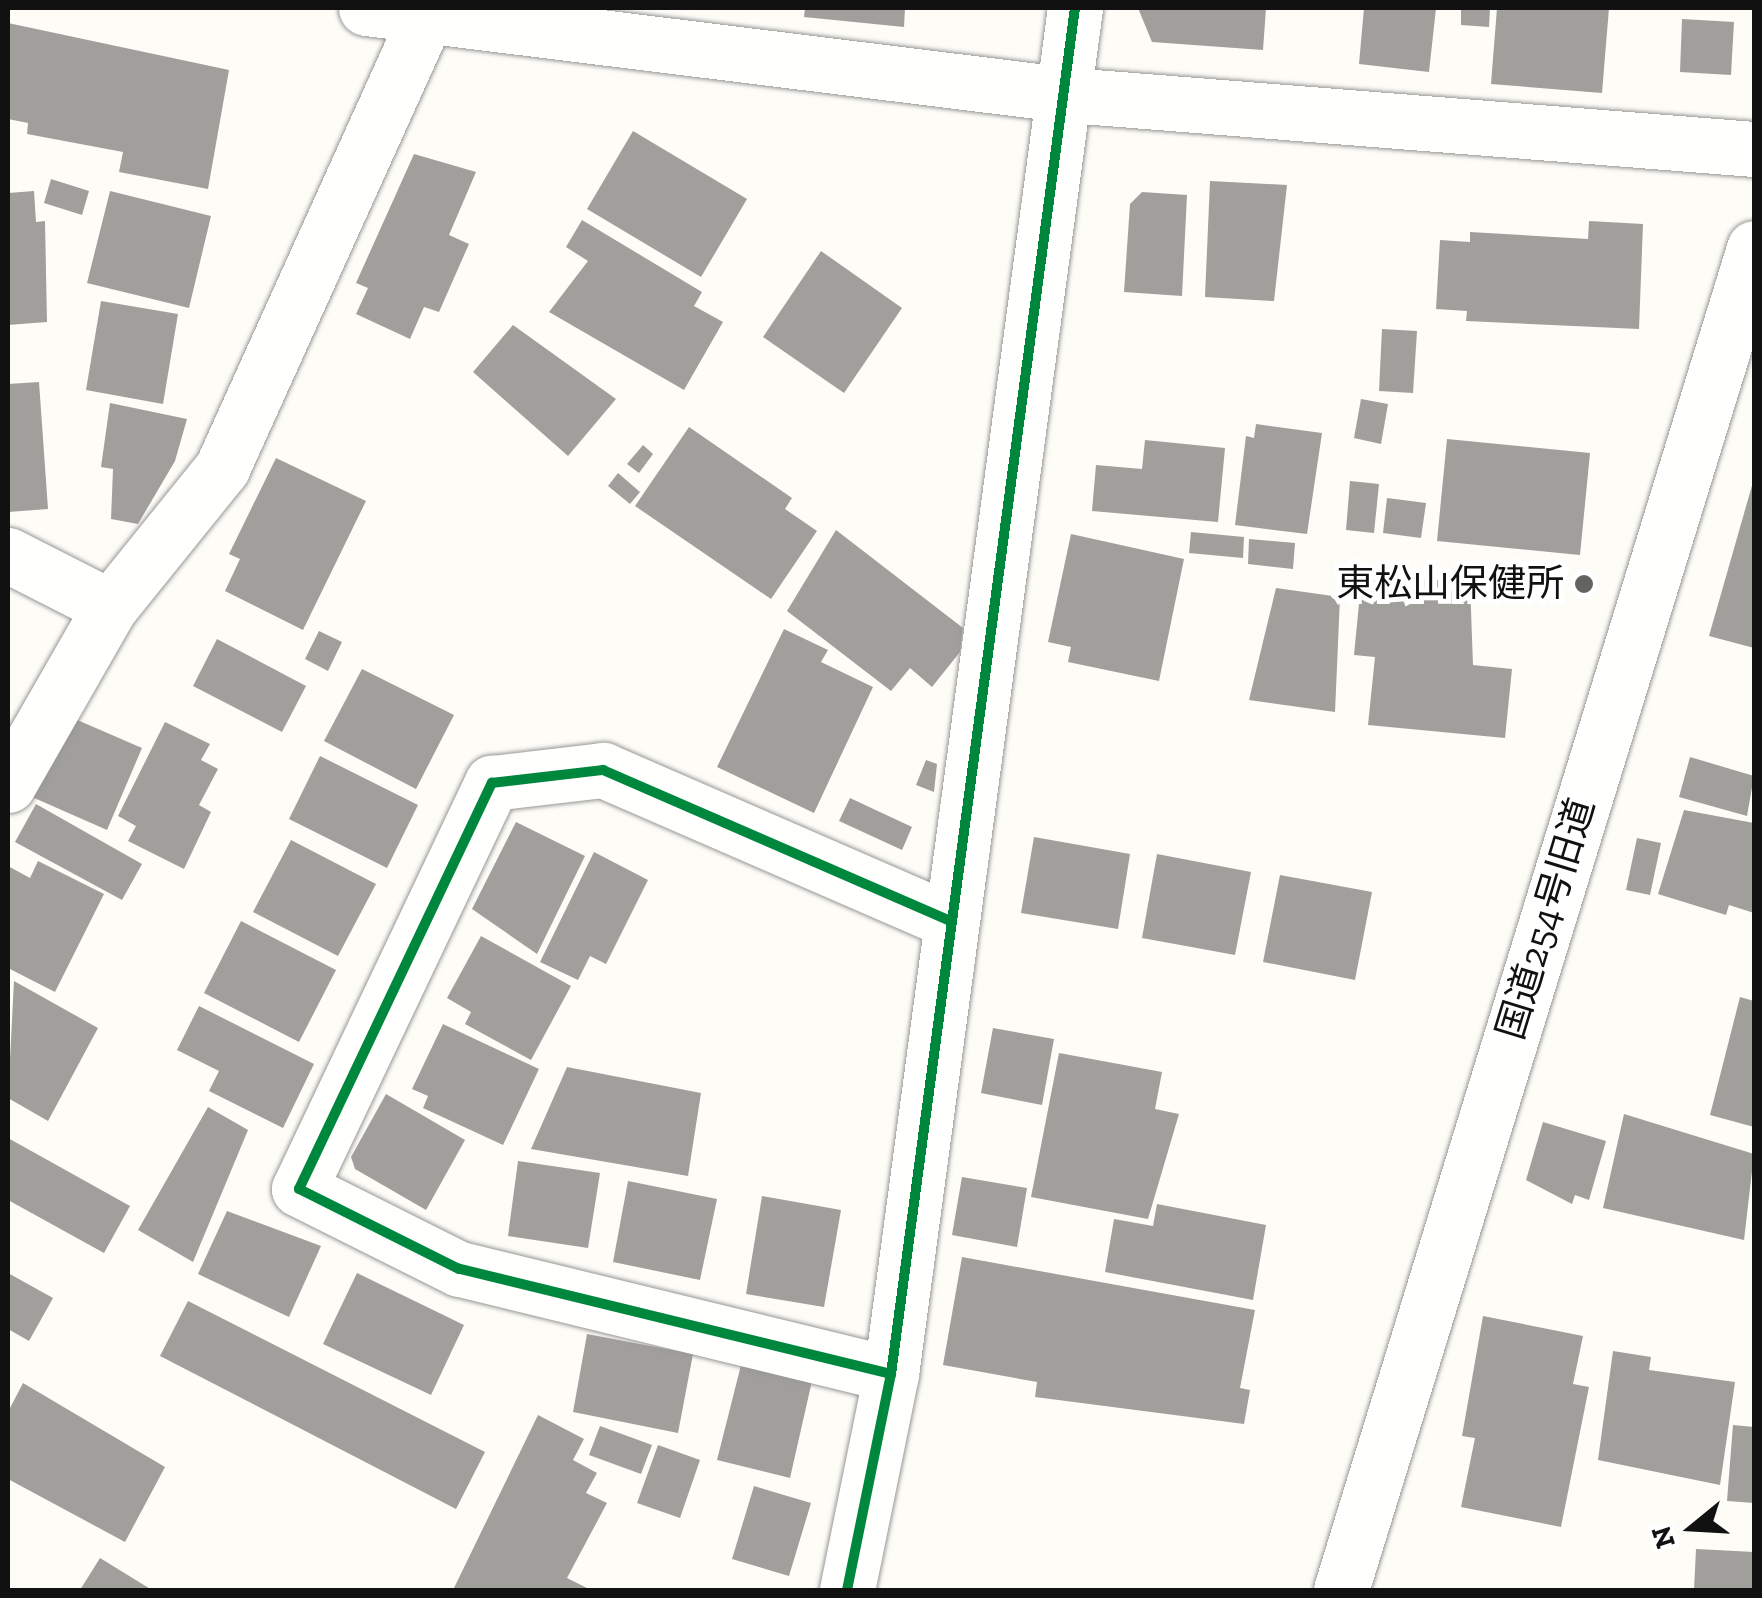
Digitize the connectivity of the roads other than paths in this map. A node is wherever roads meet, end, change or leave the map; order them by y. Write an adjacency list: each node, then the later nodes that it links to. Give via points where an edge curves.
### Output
1 (366, 8): 3 (street)
2 (1075, 8): 4 (street)
3 (427, 12): 4 (street); 8 (street, via 222,468)
4 (1069, 95): 5 (street); 10 (street)
5 (1754, 149)
6 (1754, 248): 13 (street, 国道254号旧道)
7 (8, 555): 8 (street)
8 (110, 607): 9 (street)
9 (8, 786)
10 (948, 920): 11 (street); 11 (street, via 602,770 492,782 299,1189 459,1269)
11 (890, 1374): 12 (street)
12 (847, 1590)
13 (1342, 1590)

